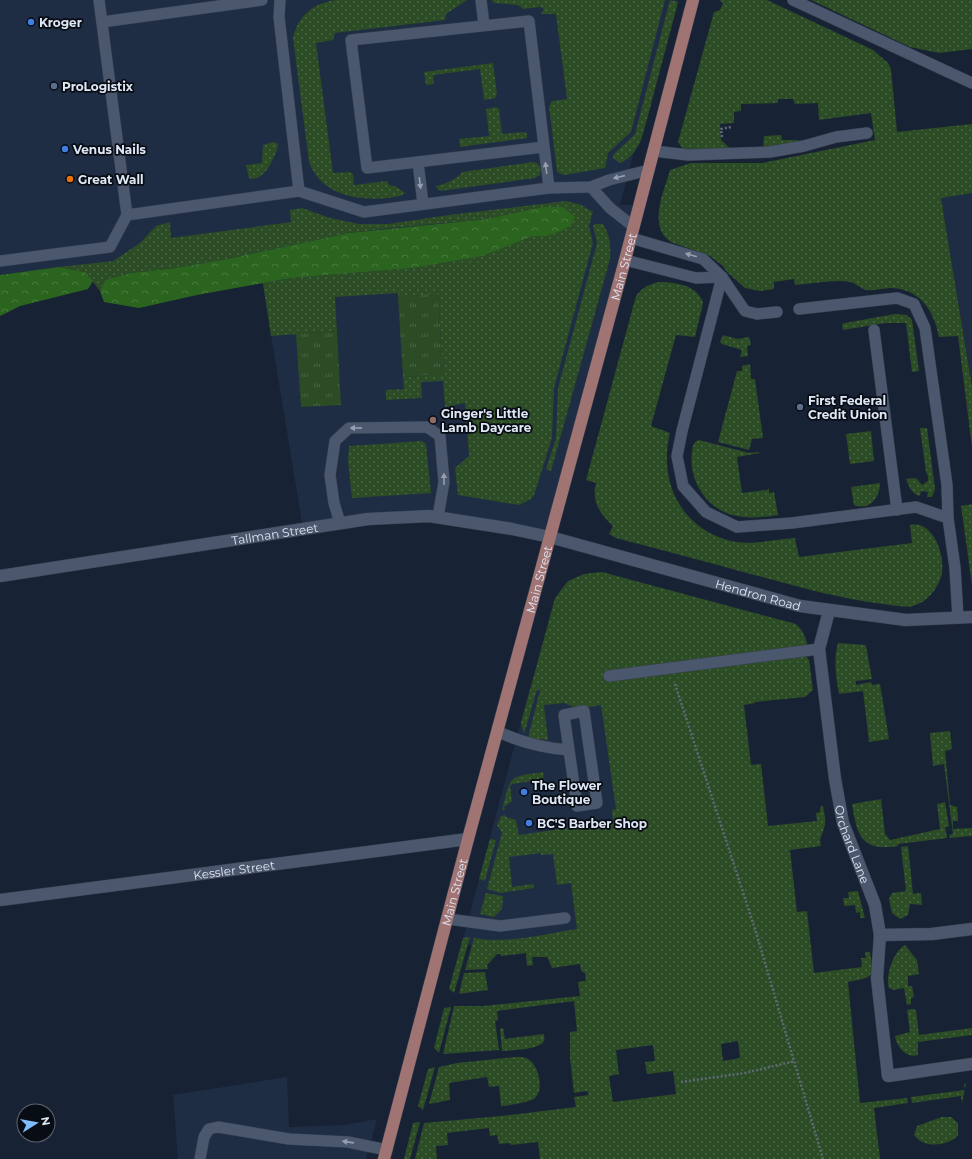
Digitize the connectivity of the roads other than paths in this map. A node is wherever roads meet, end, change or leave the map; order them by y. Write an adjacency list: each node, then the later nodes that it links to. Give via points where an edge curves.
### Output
1 (99, 0): 7 (lane)
2 (262, 0): 7 (lane)
3 (280, 0): 17 (lane, via 279,17)
4 (481, 0): 8 (lane)
5 (693, 0): 12 (main road, Main Street)
6 (793, 0): 9 (lane)
7 (102, 22): 19 (lane)
8 (484, 25): 11 (lane, via 529,21); 13 (lane, via 351,40 367,168)
9 (972, 83)
10 (867, 133): 12 (lane, via 836,137 770,152 688,155)
11 (544, 147): 13 (lane); 16 (lane, one-way to 11)
12 (654, 151): 14 (main road, Main Street)
13 (418, 162): 18 (lane, one-way to 18)
14 (649, 170): 15 (lane, one-way to 15); 20 (main road, Main Street)
15 (591, 187): 16 (lane); 20 (lane)
16 (549, 188): 18 (lane)
17 (299, 191): 18 (lane, via 364,212); 19 (lane)
18 (423, 204)
19 (127, 215): 21 (lane, via 110,247)
20 (632, 233): 22 (main road, Main Street); 23 (lane, one-way to 20, via 703,259)
21 (0, 260)
22 (625, 260): 23 (lane, via 696,278); 31 (main road, Main Street)
23 (722, 277): 25 (lane, via 745,311 758,314); 27 (lane, via 682,431 678,456 683,486 706,512 737,527)
24 (799, 309): 29 (lane, via 897,298 914,304 925,328 947,485)
25 (777, 312)
26 (874, 330): 27 (lane)
27 (897, 510): 29 (lane, via 916,507)
28 (438, 518): 30 (street, Tallman Street, via 429,516 368,519); 30 (lane, one-way to 30, via 444,482 440,436 427,427 349,428 335,441 330,475); 31 (street, Tallman Street)
29 (948, 518): 35 (lane)
30 (340, 523): 32 (street, Tallman Street)
31 (550, 537): 33 (street, Hendron Road, via 800,606); 38 (main road, Main Street)
32 (0, 576)
33 (829, 611): 35 (street, Hendron Road, via 906,620); 36 (street, Orchard Lane)
34 (972, 617): 35 (street, Hendron Road)
35 (958, 618)
36 (819, 649): 37 (lane); 45 (street, Orchard Lane, via 840,806 849,839 875,905)
37 (608, 676)
38 (498, 732): 39 (lane, via 524,743); 40 (main road, Main Street)
39 (569, 750): 39 (lane, via 564,714 584,711 597,803 577,806)
40 (468, 839): 41 (street, Kessler Street); 43 (main road, Main Street)
41 (0, 900)
42 (564, 918): 43 (lane, via 500,926)
43 (448, 919): 47 (main road, Main Street)
44 (972, 929): 45 (street, via 932,934)
45 (880, 935): 46 (street, Orchard Lane, via 877,978 888,1076)
46 (972, 1064)
47 (385, 1154): 48 (lane, one-way to 48, via 348,1142 289,1139 218,1127 209,1129 204,1137)
48 (200, 1159)

